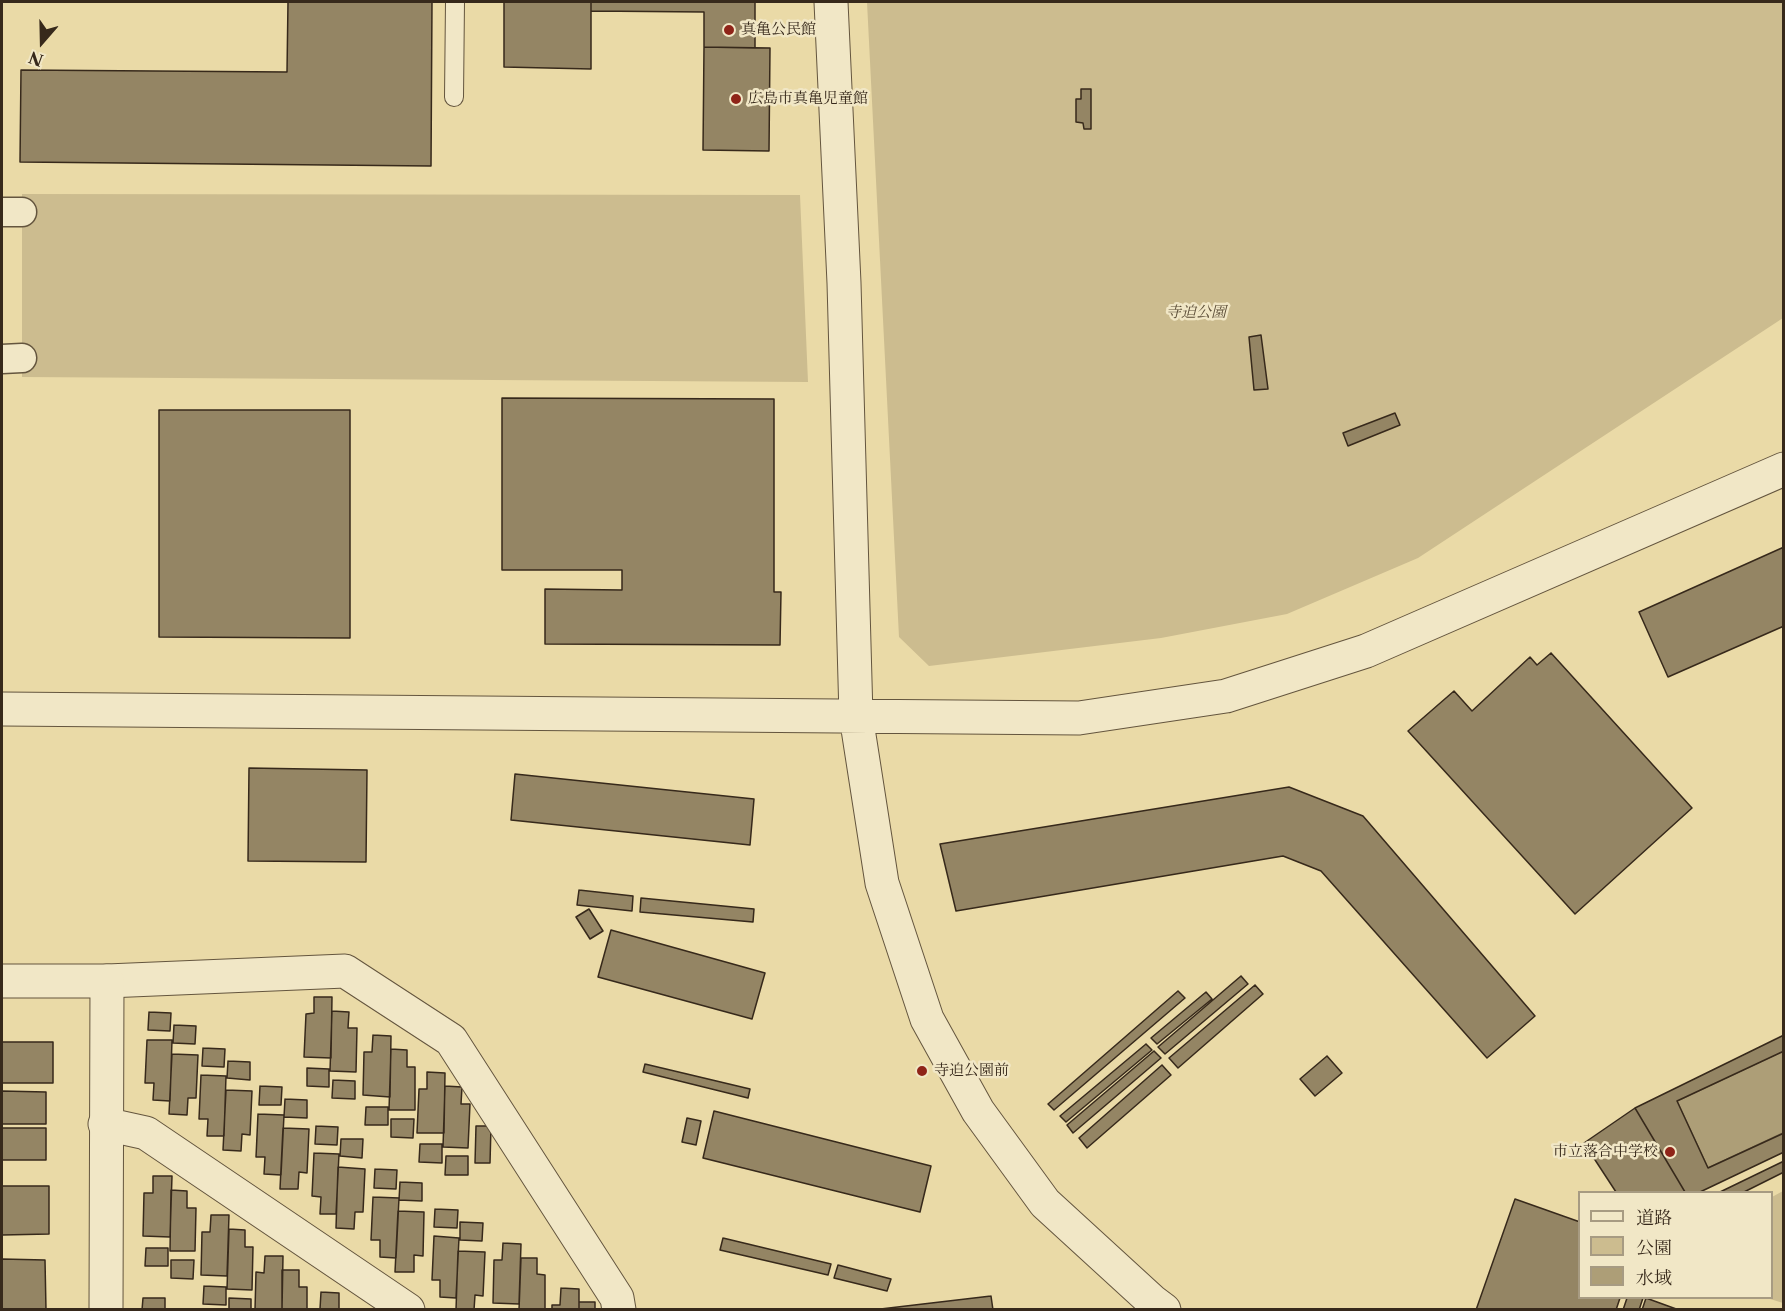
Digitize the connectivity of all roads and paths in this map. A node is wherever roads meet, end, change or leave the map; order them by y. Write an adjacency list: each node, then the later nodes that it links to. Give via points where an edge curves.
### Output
1 (455, 2): 3 (lane)
2 (831, 2): 6 (street, via 844,283)
3 (454, 97)
4 (1784, 469): 6 (street, via 1366,651 1226,696 1079,718)
5 (2, 709): 6 (street)
6 (856, 716): 13 (street, via 882,883 927,1019 978,1111 1045,1203)
7 (2, 981): 8 (street)
8 (107, 981): 9 (street); 12 (street, via 345,972 451,1040 617,1298)
9 (105, 1124): 10 (street); 11 (street, via 146,1133)
10 (106, 1310)
11 (408, 1310)
12 (619, 1310)
13 (1164, 1310)

